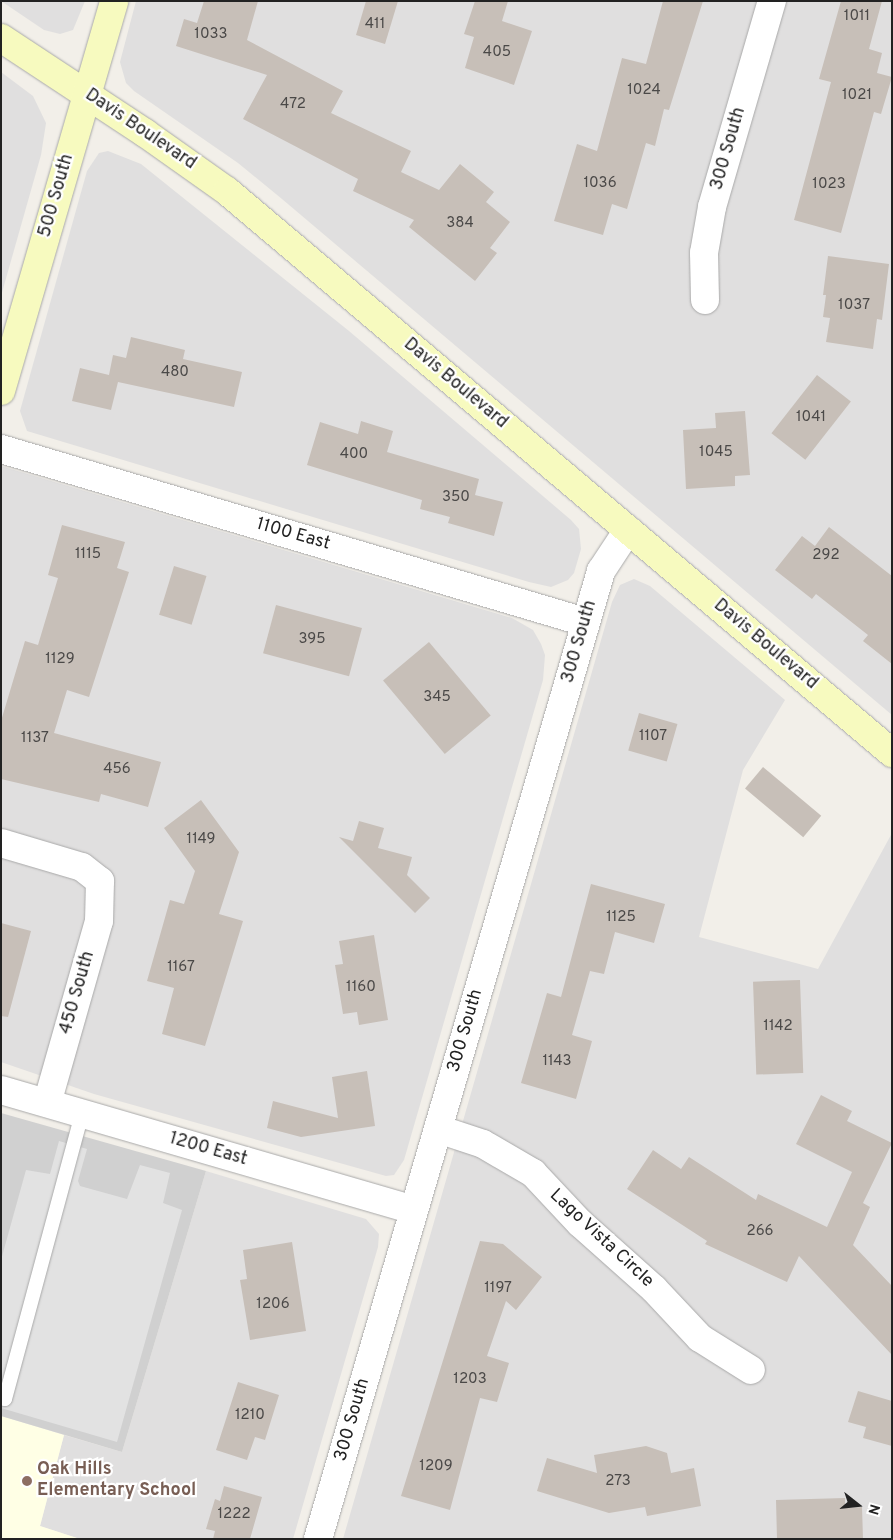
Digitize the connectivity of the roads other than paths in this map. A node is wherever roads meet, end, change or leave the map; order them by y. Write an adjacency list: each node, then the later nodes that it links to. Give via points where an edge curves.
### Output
1 (114, 1): 4 (street, 500 South)
2 (772, 1): 5 (street, 300 South, via 712,207 704,253)
3 (1, 38): 4 (street, Davis Boulevard)
4 (87, 94): 6 (street, 500 South); 8 (street, Davis Boulevard, via 226,191)
5 (705, 300)
6 (1, 391)
7 (1, 449): 9 (street, 1100 East)
8 (628, 530): 9 (street, 300 South, via 604,563); 10 (street, Davis Boulevard)
9 (585, 622): 15 (street, 300 South)
10 (892, 752)
11 (1, 843): 13 (street, 450 South, via 82,867 100,881 99,921)
12 (1, 1090): 13 (street, 1200 East)
13 (47, 1103): 14 (street, 1200 East)
14 (82, 1113): 16 (street, 1200 East); 18 (lane, via 5,1399)
15 (438, 1129): 16 (street, 300 South); 17 (street, Lago Vista Circle, via 483,1144 533,1173 580,1223 654,1289 700,1338)
16 (414, 1210): 19 (street, 300 South)
17 (751, 1370)
18 (1, 1398)
19 (318, 1539)

